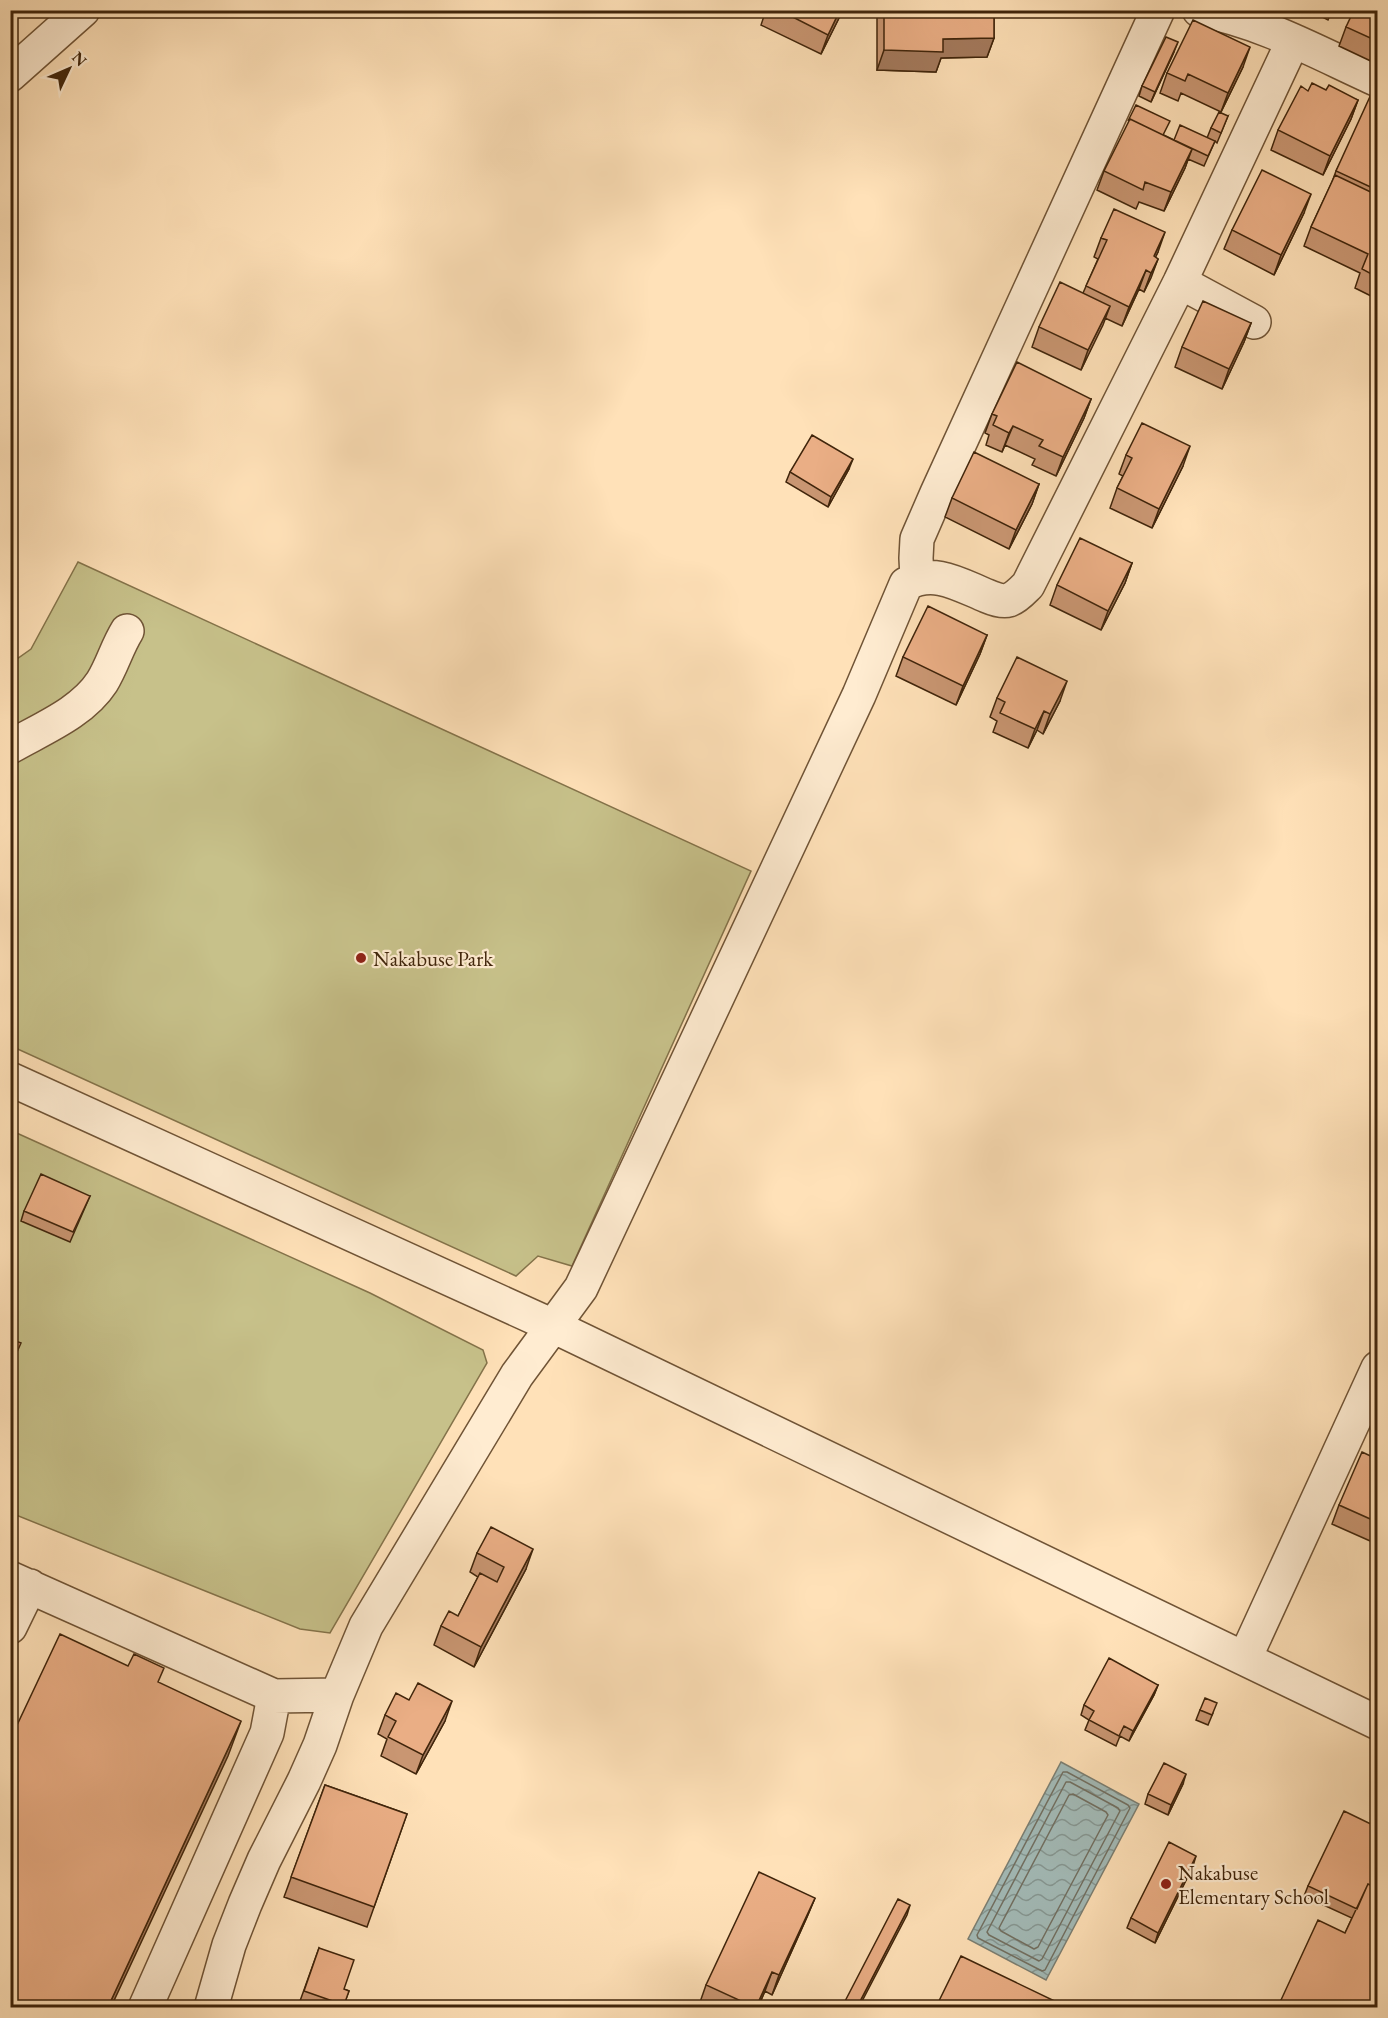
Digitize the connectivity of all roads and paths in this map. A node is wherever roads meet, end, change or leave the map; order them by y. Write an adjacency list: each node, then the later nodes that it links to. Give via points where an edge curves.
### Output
1 (83, 10): 5 (street)
2 (1158, 10): 9 (street, via 917,539)
3 (1217, 12): 4 (street)
4 (1293, 41): 6 (street); 7 (street)
5 (10, 75)
6 (1377, 80)
7 (1180, 282): 8 (street); 9 (street, via 1068,538 1028,585 1007,601 952,581)
8 (1254, 321)
9 (917, 578): 13 (street, via 906,584 898,600 854,706 581,1288)
10 (128, 631): 11 (street, via 101,682 78,707)
11 (10, 747)
12 (10, 1079): 13 (street)
13 (554, 1326): 17 (street); 18 (street, via 517,1375 366,1626)
14 (1377, 1368): 17 (street)
15 (20, 1582): 16 (street); 19 (street)
16 (10, 1627)
17 (1245, 1658): 20 (street)
18 (337, 1695): 19 (street); 22 (street, via 304,1781 245,1904)
19 (274, 1696): 21 (street, via 267,1733)
20 (1377, 1723)
21 (145, 2007)
22 (211, 2007)

